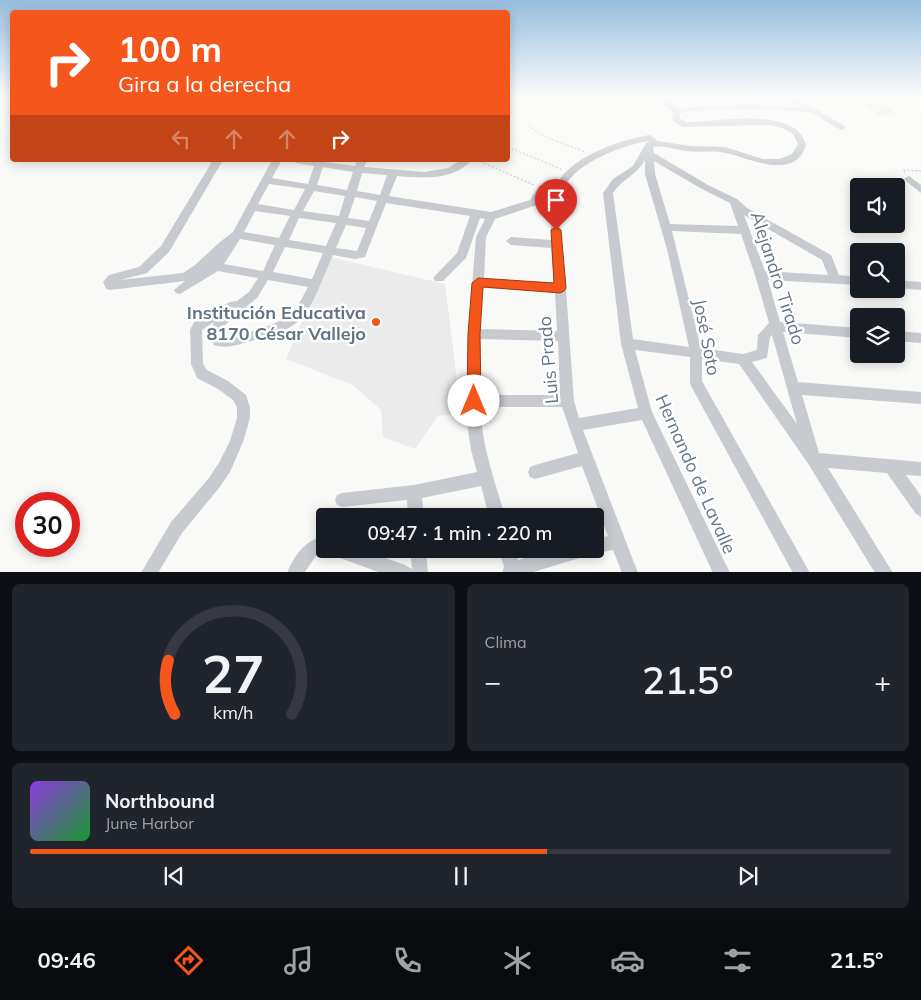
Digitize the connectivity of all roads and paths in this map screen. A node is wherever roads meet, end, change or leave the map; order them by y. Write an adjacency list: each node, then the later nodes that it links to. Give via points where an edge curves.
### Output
1 (527, 125): 7 (path, via 542,136)
2 (783, 125): 5 (street, via 798,133 802,148 791,158 765,163 719,149)
3 (836, 125): 4 (street)
4 (842, 128)
5 (651, 147): 7 (street, Luis Prado, via 650,138 632,140); 23 (street, Alejandro Tirado, via 689,178); 32 (street, José Soto, via 650,174); 58 (street, Hernando de Lavalle, via 636,168 611,186 607,200)
6 (510, 149): 15 (path)
7 (596, 156): 15 (street, Luis Prado)
8 (217, 162): 34 (street, via 165,249 143,270 113,278 109,284 185,277)
9 (275, 162): 17 (street)
10 (321, 162): 13 (street); 18 (street)
11 (465, 162): 14 (street, via 451,171 436,175)
12 (482, 162): 19 (path)
13 (361, 165): 14 (street); 21 (street)
14 (393, 173): 22 (street)
15 (570, 174): 26 (street, Luis Prado, via 557,192)
16 (909, 179): 20 (street)
17 (266, 180): 18 (street); 25 (street)
18 (311, 188): 21 (street); 27 (street)
19 (542, 188): 24 (street)
20 (921, 190)
21 (351, 193): 22 (street); 30 (street)
22 (383, 198): 28 (street); 31 (street)
23 (734, 201): 33 (street, Alejandro Tirado); 43 (street, via 826,258)
24 (533, 203): 26 (street, via 546,201); 29 (street)
25 (252, 207): 27 (street); 34 (street)
26 (556, 210): 37 (street, Luis Prado)
27 (296, 214): 30 (street); 36 (street)
28 (476, 214): 29 (street); 42 (street, via 462,255)
29 (491, 216): 45 (street, via 484,226)
30 (342, 221): 31 (street); 38 (street)
31 (373, 225): 38 (street, via 361,254)
32 (665, 227): 33 (street); 59 (street, José Soto)
33 (745, 230): 40 (street, Alejandro Tirado)
34 (237, 235): 36 (street); 39 (street)
35 (511, 241): 37 (street)
36 (282, 244): 38 (street); 41 (street)
37 (556, 244): 49 (street, Luis Prado)
38 (328, 250): 46 (street)
39 (216, 267): 41 (street); 50 (street)
40 (761, 274): 43 (street); 52 (street, Alejandro Tirado)
41 (266, 275): 46 (street); 51 (street)
42 (439, 278)
43 (835, 280): 44 (street)
44 (850, 281)
45 (478, 283): 49 (street); 54 (street)
46 (315, 284): 51 (street, via 300,312 285,324 232,342 218,341 215,334 220,323)
47 (905, 285): 48 (street)
48 (921, 286)
49 (560, 288): 55 (street, Luis Prado)
50 (180, 290)
51 (253, 295): 86 (street, via 202,322 196,330 199,370 240,399 244,418 222,472 180,522)
52 (774, 326): 53 (street); 60 (street, via 764,335 763,354); 61 (street, Alejandro Tirado)
53 (850, 332)
54 (474, 334): 55 (street); 63 (street)
55 (563, 336): 64 (street, Luis Prado)
56 (905, 337): 57 (street)
57 (921, 338)
58 (627, 344): 59 (street); 65 (street, Hernando de Lavalle)
59 (696, 352): 60 (street); 92 (street, José Soto, via 696,382)
60 (743, 359): 68 (street, Alejandro Tirado)
61 (793, 388): 62 (street); 68 (street, Alejandro Tirado)
62 (921, 398)
63 (474, 401): 64 (street); 72 (street, via 476,441)
64 (568, 402): 66 (street, Luis Prado)
65 (646, 414): 66 (street); 91 (street, Hernando de Lavalle)
66 (574, 425): 67 (street, Luis Prado)
67 (587, 458): 71 (street); 78 (street, Luis Prado)
68 (814, 460): 69 (street); 93 (street, Alejandro Tirado)
69 (890, 465): 70 (street); 77 (street)
70 (921, 469)
71 (535, 472)
72 (485, 478): 73 (street); 76 (street)
73 (414, 492): 74 (street); 75 (street)
74 (342, 500)
75 (415, 508)
76 (494, 508)
77 (921, 509)
78 (618, 540): 79 (street); 90 (street, Luis Prado)
79 (604, 544)
80 (316, 547): 87 (street, via 311,548)
81 (364, 558): 88 (street)
82 (419, 558): 89 (street)
83 (509, 558): 85 (street)
84 (556, 558): 85 (street)
85 (512, 571)
86 (149, 572)
87 (295, 572)
88 (405, 572)
89 (420, 572)
90 (630, 572)
91 (722, 572)
92 (802, 572)
93 (886, 572)

